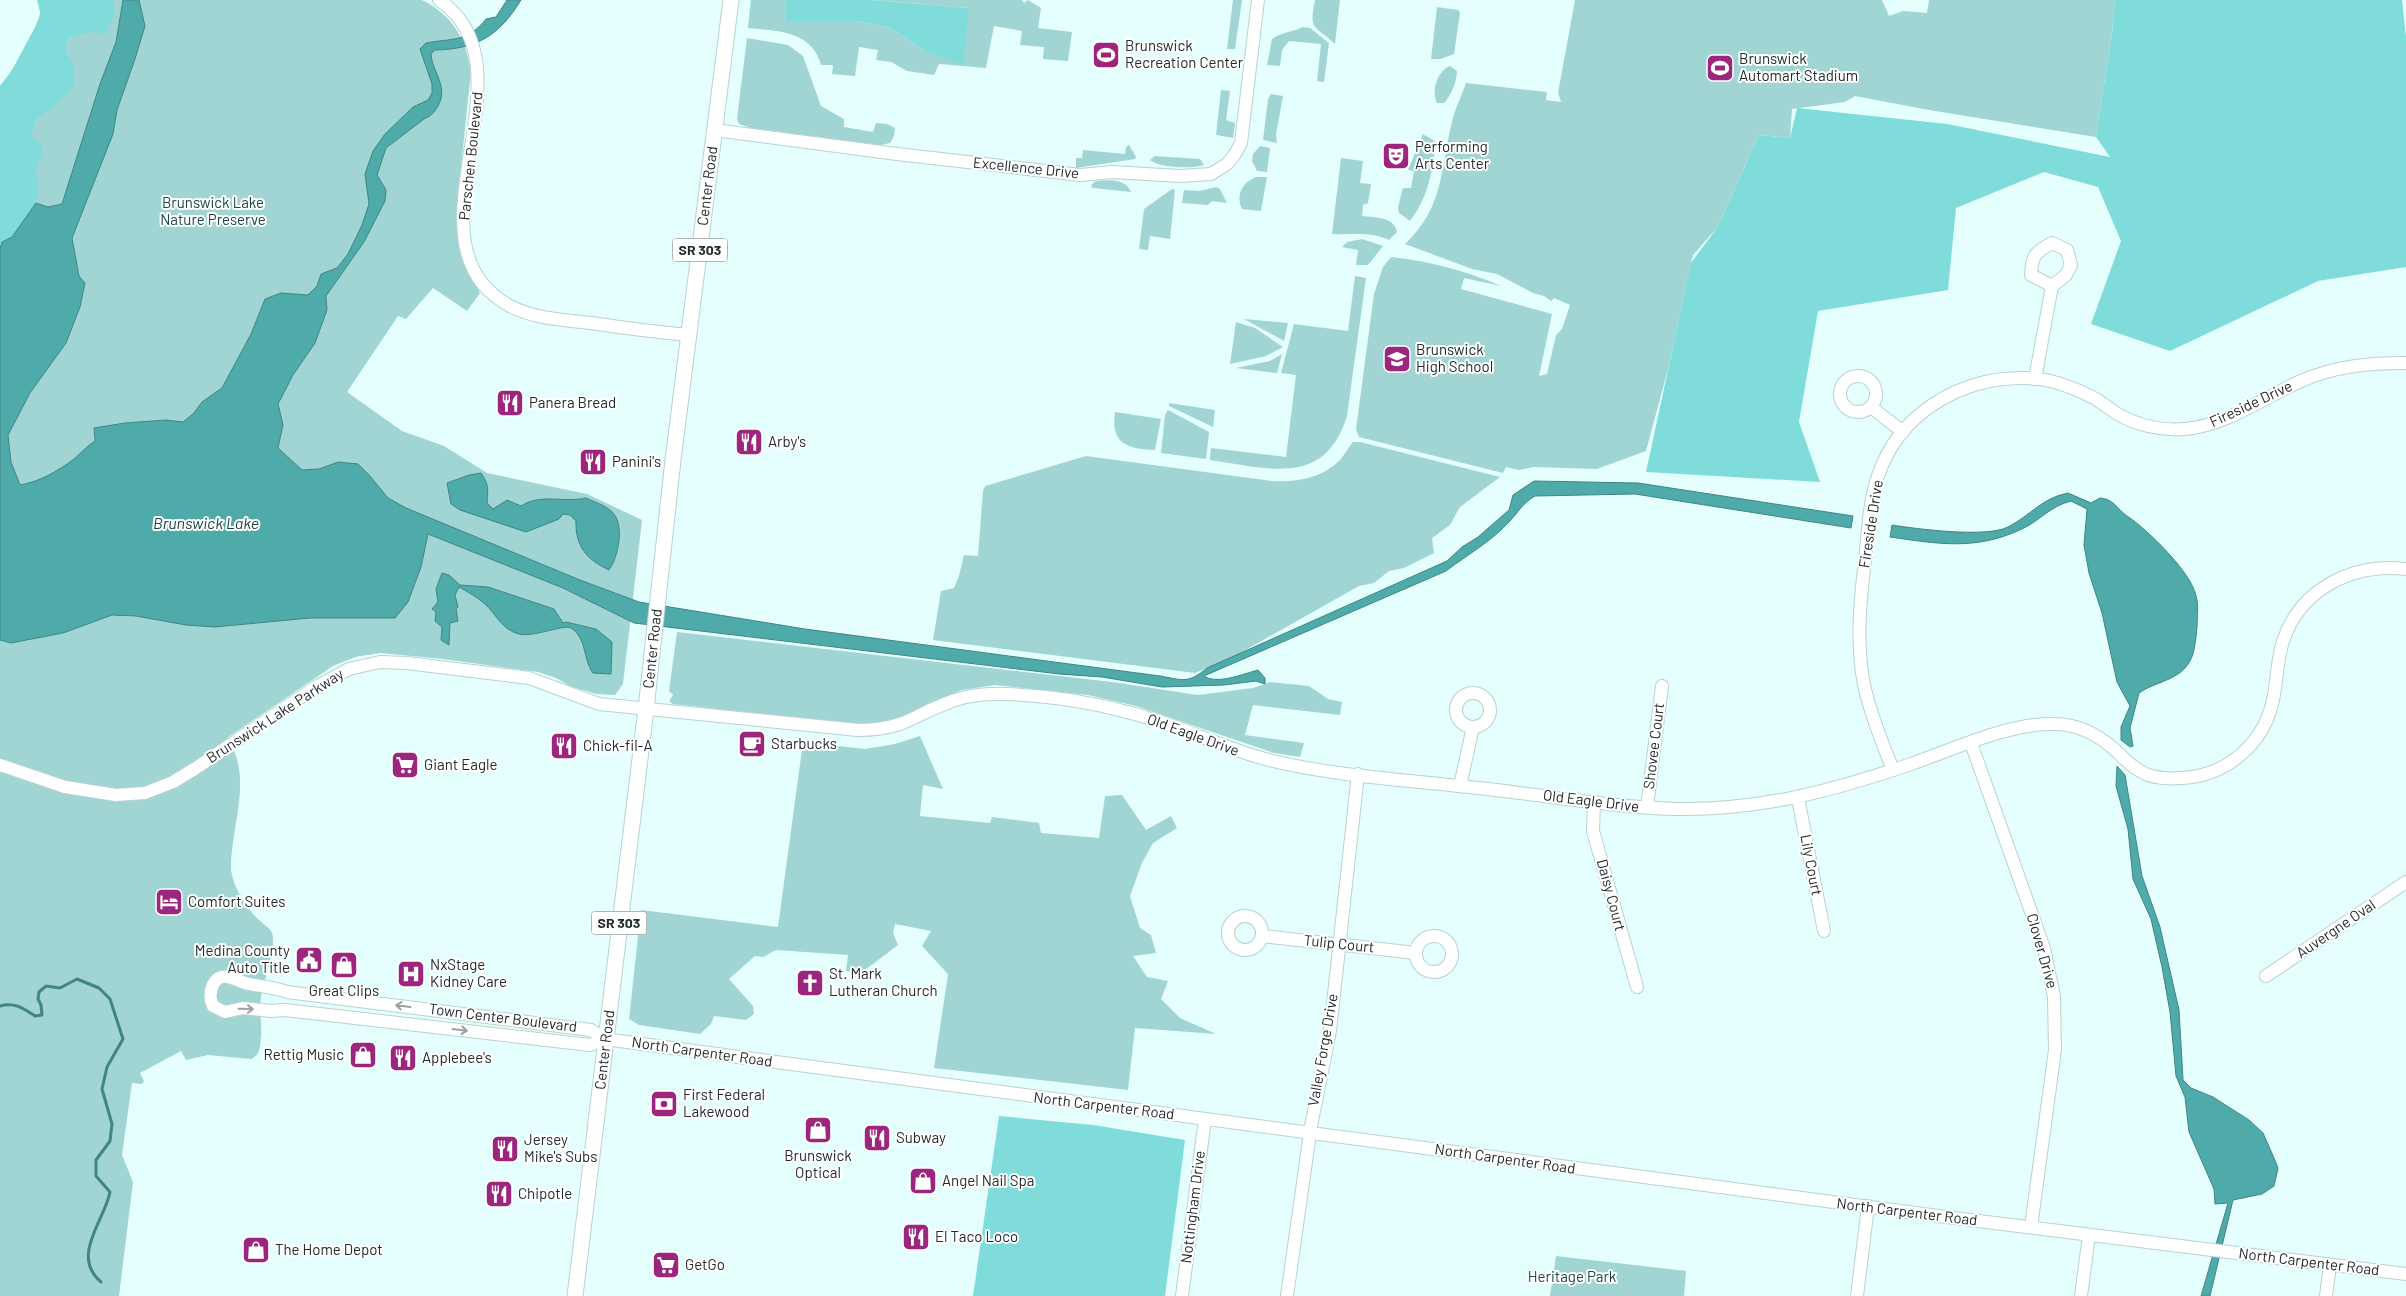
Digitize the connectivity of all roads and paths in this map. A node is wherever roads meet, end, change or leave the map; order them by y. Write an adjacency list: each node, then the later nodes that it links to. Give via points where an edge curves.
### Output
1 (439, 0): 6 (street, Parschen Boulevard, via 463,25 478,62 478,92 463,227 468,255 486,286 504,302 535,315)
2 (731, 0): 4 (main road, Center Road / SR 303)
3 (1258, 0): 4 (street, Excellence Drive, via 1241,143 1227,164 1211,174 1180,176 1112,172 1081,175)
4 (715, 130): 6 (main road, Center Road / SR 303)
5 (2052, 286): 8 (street)
6 (689, 336): 13 (main road, Center Road / SR 303)
7 (2406, 363): 8 (street, Fireside Drive, via 2368,364 2323,372 2220,421 2184,429 2153,428 2135,422 2076,389)
8 (2035, 379): 10 (street, Fireside Drive, via 2005,378 1965,387 1930,406)
9 (1871, 407): 10 (street)
10 (1903, 432): 17 (street, Fireside Drive, via 1886,457 1873,494 1858,625 1864,684)
11 (2406, 569): 15 (street, Old Eagle Drive, via 2390,567 2358,571 2327,584 2312,596 2284,636 2273,702 2261,731 2239,757 2209,773 2179,778 2148,775 2127,762 2100,738 2068,724 2027,726)
12 (1662, 686): 22 (street, Shovee Court)
13 (646, 709): 16 (street, Brunswick Lake Parkway, via 599,704 529,678 380,662 349,669 316,687 180,777 145,793 116,795 64,788); 18 (street, Old Eagle Drive, via 858,730 895,726 962,698 1008,694 1109,708 1151,719 1272,761); 30 (main road, Center Road / SR 303)
14 (1473, 727): 19 (street)
15 (1971, 743): 17 (street, Old Eagle Drive); 34 (street, Clover Drive, via 2044,948 2054,996 2055,1050)
16 (0, 765)
17 (1893, 770): 20 (street, Old Eagle Drive, via 1845,787)
18 (1358, 774): 19 (street, Old Eagle Drive); 26 (street, Valley Forge Drive)
19 (1460, 786): 21 (street, Old Eagle Drive)
20 (1798, 798): 22 (street, Old Eagle Drive, via 1718,808); 24 (street, Lily Court)
21 (1594, 801): 22 (street, Old Eagle Drive); 29 (street, Daisy Court, via 1593,831)
22 (1647, 807)
23 (2406, 882): 28 (street, Auvergne Oval)
24 (1824, 931)
25 (1262, 936): 26 (street, Tulip Court)
26 (1339, 944): 27 (street, Tulip Court); 32 (street, Valley Forge Drive, via 1330,1030 1318,1079)
27 (1416, 952)
28 (2266, 976)
29 (1636, 987)
30 (605, 1038): 30 (street, Town Center Boulevard, one-way to 30, via 591,1030 287,992 230,977 216,981 211,993 213,1006 225,1012 243,1008 285,1010 590,1045); 31 (street, North Carpenter Road); 38 (main road, Center Road / SR 303)
31 (1205, 1119): 32 (street, North Carpenter Road); 39 (street, Nottingham Drive)
32 (1310, 1134): 33 (street, North Carpenter Road); 40 (street, Valley Forge Drive)
33 (1868, 1206): 34 (street, North Carpenter Road); 41 (street)
34 (2031, 1227): 35 (street, North Carpenter Road)
35 (2089, 1235): 36 (street, North Carpenter Road); 42 (street)
36 (2330, 1265): 37 (street, North Carpenter Road); 43 (street)
37 (2406, 1274)
38 (575, 1296)
39 (1182, 1296)
40 (1287, 1296)
41 (1858, 1296)
42 (2081, 1296)
43 (2326, 1296)

